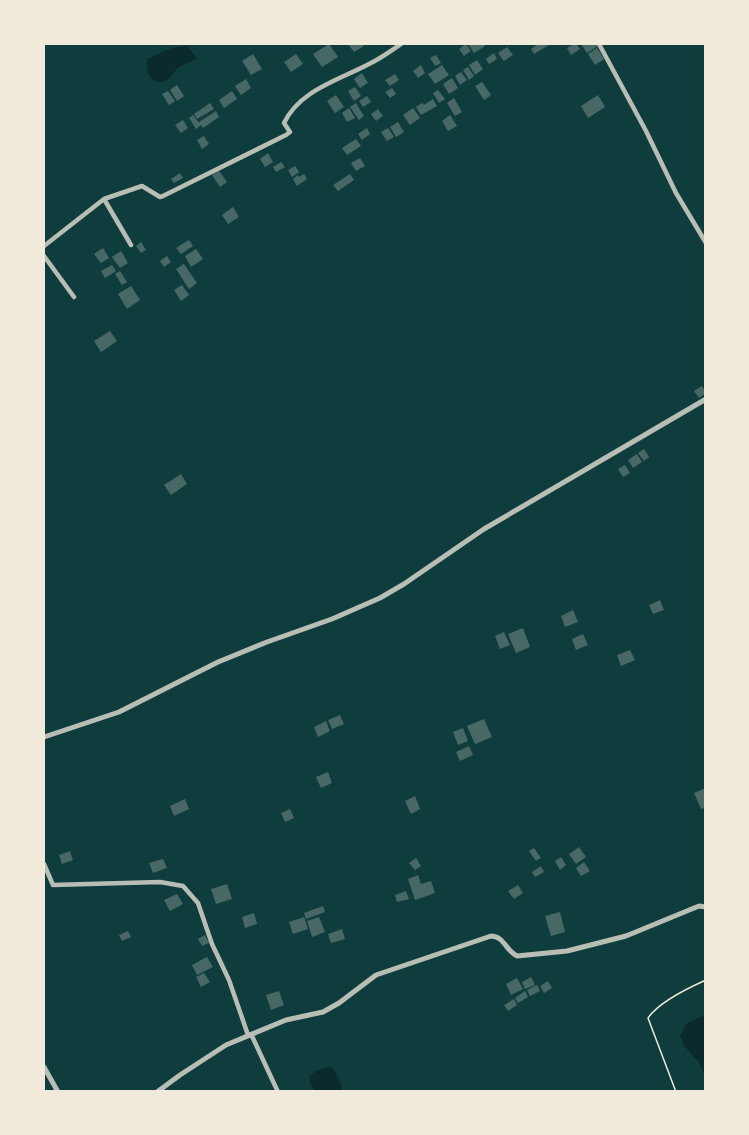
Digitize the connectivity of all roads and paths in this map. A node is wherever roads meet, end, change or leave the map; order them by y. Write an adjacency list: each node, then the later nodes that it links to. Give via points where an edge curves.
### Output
1 (401, 44): 3 (street, via 306,96 289,113 284,123 290,132 286,135 163,196 142,186)
2 (599, 44): 4 (street)
3 (104, 199): 5 (street); 6 (street)
4 (705, 243)
5 (131, 245)
6 (44, 246)
7 (44, 256): 8 (street)
8 (74, 297)
9 (705, 399): 10 (street, via 484,530 380,598 218,662 118,712)
10 (44, 737)
11 (44, 864): 14 (street, via 53,885 159,882 183,886 198,903)
12 (705, 907): 14 (street, via 699,906 626,936 567,951 517,956 500,938 491,936 376,975 323,1012 286,1020)
13 (705, 980): 19 (path, via 683,990 648,1018)
14 (250, 1034): 17 (street, via 226,1045); 18 (street)
15 (44, 1067): 16 (street)
16 (58, 1092)
17 (158, 1092)
18 (278, 1092)
19 (676, 1092)

